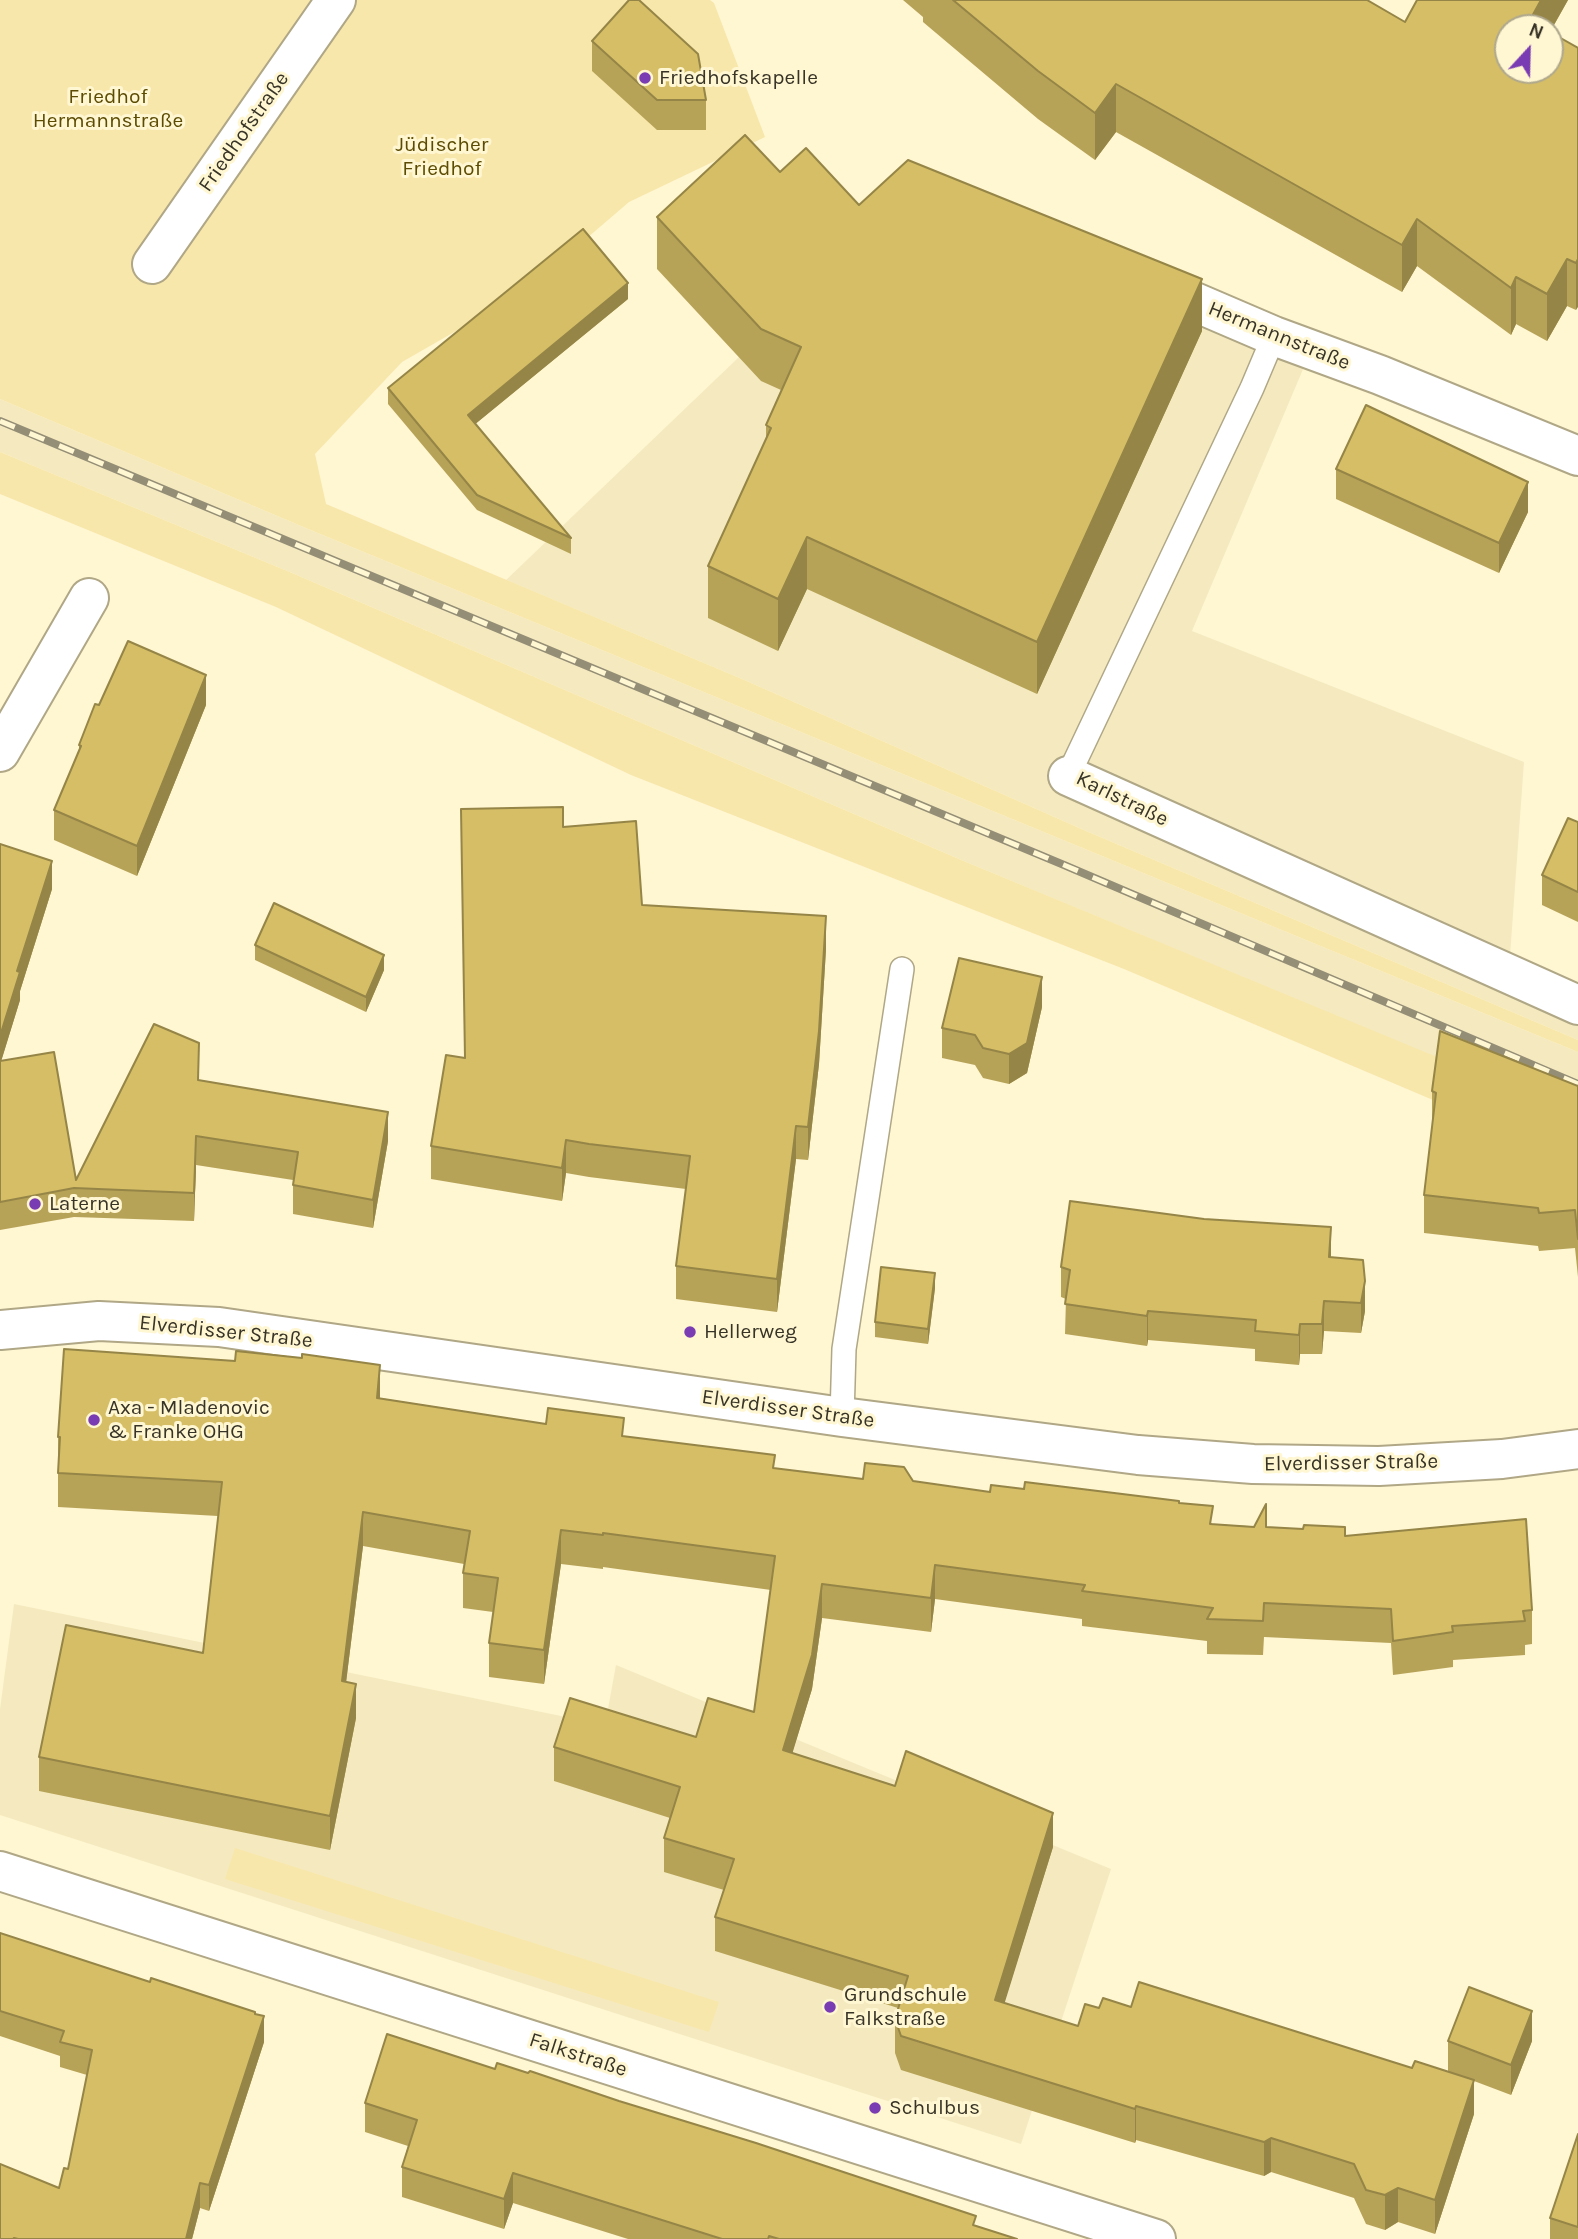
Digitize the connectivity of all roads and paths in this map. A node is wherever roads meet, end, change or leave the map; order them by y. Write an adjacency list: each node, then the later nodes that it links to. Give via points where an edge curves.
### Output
1 (336, 0): 2 (street, Friedhofstraße)
2 (152, 264)
3 (1121, 271): 4 (street, Hermannstraße)
4 (1274, 336): 5 (street, Hermannstraße); 8 (lane, Karlstraße)
5 (1578, 456)
6 (89, 598): 7 (street)
7 (0, 752)
8 (1068, 776): 10 (street, Karlstraße)
9 (902, 969): 12 (lane, via 844,1349)
10 (1578, 1005)
11 (0, 1330): 12 (street, Elverdisser Straße, via 99,1321 219,1327)
12 (842, 1417): 13 (street, Elverdisser Straße, via 1138,1455 1253,1464 1379,1466)
13 (1578, 1449)
14 (0, 1871): 15 (street, Falkstraße)
15 (1156, 2239)

